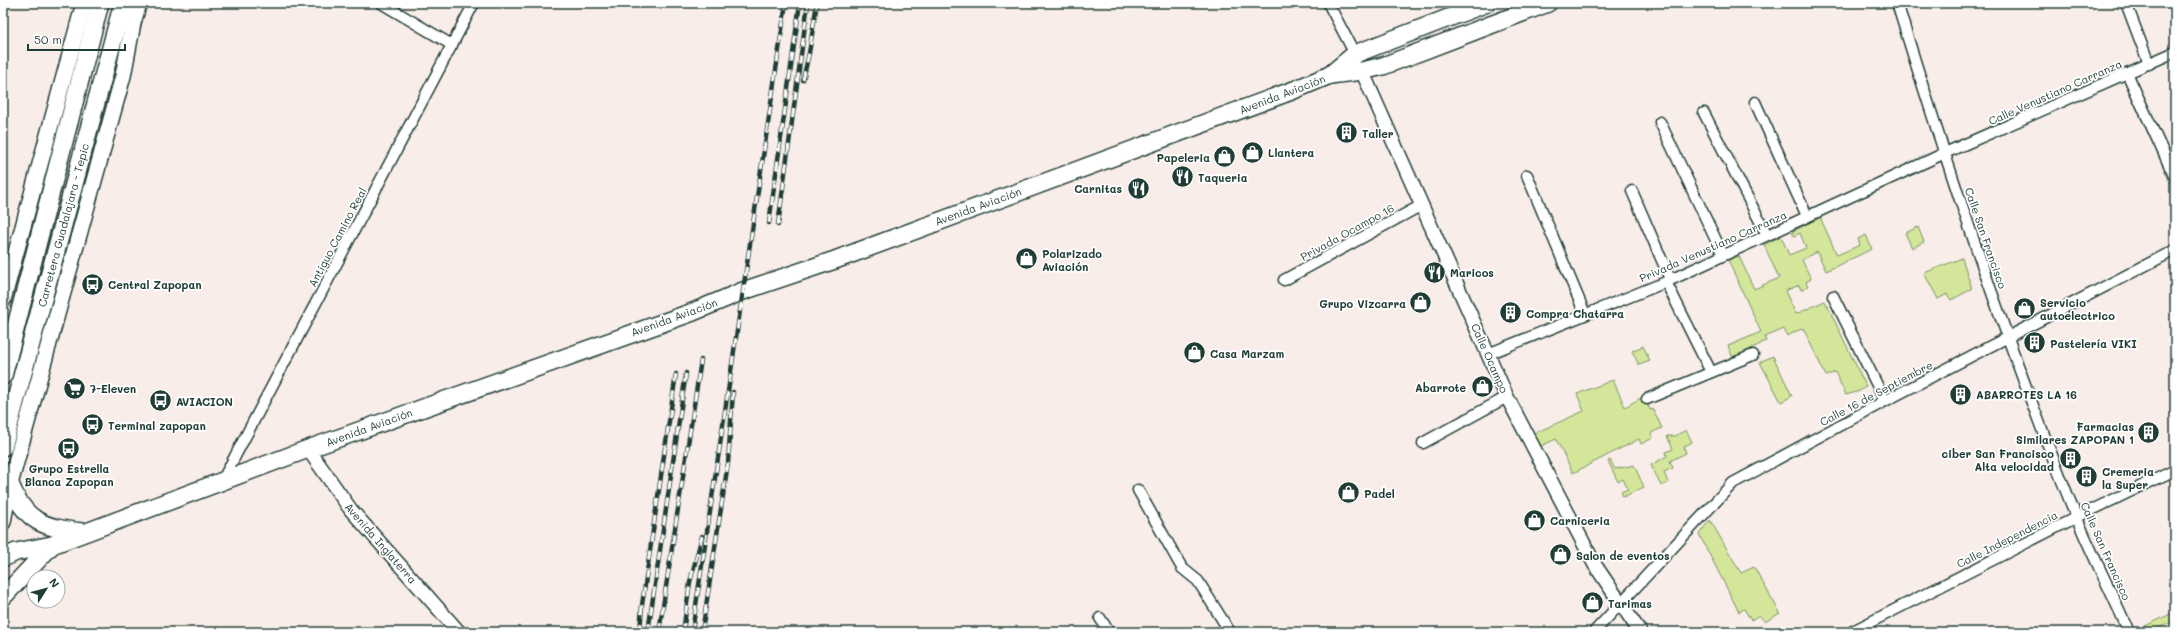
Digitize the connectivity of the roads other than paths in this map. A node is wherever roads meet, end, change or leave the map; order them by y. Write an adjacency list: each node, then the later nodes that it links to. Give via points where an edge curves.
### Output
1 (84, 3): 34 (main road)
2 (100, 3): 40 (main road, Carretera Guadalajara - Tepic)
3 (123, 3): 45 (main road, Carretera Guadalajara - Tepic)
4 (139, 3): 49 (main road, via 123,76)
5 (381, 3): 12 (street)
6 (474, 3): 12 (street, Antiguo Camino Real)
7 (1328, 3): 14 (street)
8 (1487, 3): 14 (main road, Avenida Aviación)
9 (1548, 3): 16 (main road, Avenida Aviación, via 1383,66)
10 (1897, 3): 22 (street, Calle San Francisco)
11 (2126, 3): 15 (street)
12 (452, 45): 48 (street, Antiguo Camino Real)
13 (2175, 52): 15 (street, Calle Venustiano Carranza)
14 (1355, 54): 16 (street); 18 (main road, Avenida Aviación)
15 (2149, 64): 17 (street, Calle Venustiano Carranza)
16 (1362, 71): 18 (main road, Avenida Aviación); 26 (street, Calle Ocampo)
17 (2127, 73): 22 (street, Calle Venustiano Carranza); 24 (street)
18 (1330, 75): 46 (main road, Avenida Aviación, via 842,257 743,291 693,312)
19 (1755, 102): 27 (street)
20 (1704, 113): 28 (street)
21 (1660, 122): 30 (street)
22 (1945, 153): 27 (street, Privada Venustiano Carranza); 36 (street, Calle San Francisco)
23 (1528, 174): 35 (street)
24 (2175, 178)
25 (1632, 191): 32 (street)
26 (1422, 205): 31 (street, Privada Ocampo 16); 37 (street, Calle Ocampo)
27 (1807, 216): 28 (street, Privada Venustiano Carranza)
28 (1767, 235): 30 (street, Privada Venustiano Carranza)
29 (2175, 250): 36 (street, Calle 16 de Septiembre)
30 (1723, 255): 32 (street, Privada Venustiano Carranza)
31 (1284, 280)
32 (1668, 280): 35 (street, Privada Venustiano Carranza); 39 (street)
33 (1833, 296): 43 (street)
34 (3, 300)
35 (1585, 314): 37 (street, Privada Venustiano Carranza)
36 (2007, 337): 43 (street, Calle 16 de Septiembre); 51 (street, Calle San Francisco)
37 (1488, 354): 41 (street, Calle Ocampo)
38 (1753, 355): 39 (street)
39 (1711, 372): 42 (street)
40 (3, 376)
41 (1507, 397): 44 (street); 57 (street, Calle Ocampo, via 1594,565)
42 (1647, 400)
43 (1885, 401): 57 (street, Calle 16 de Septiembre, via 1734,483)
44 (1422, 443)
45 (3, 447)
46 (308, 449): 48 (main road, Avenida Aviación); 59 (street, Avenida Inglaterra, via 350,510)
47 (2175, 470): 51 (street, Calle Independencia)
48 (222, 481): 53 (main road, Avenida Aviación)
49 (7, 486): 52 (main road); 53 (main road, via 27,514 47,526)
50 (1138, 490): 61 (street, via 1182,568 1198,581)
51 (2077, 517): 64 (street, Calle Independencia); 65 (street, Calle San Francisco)
52 (3, 522)
53 (82, 532): 54 (main road, Avenida Aviación)
54 (52, 544): 55 (main road, Avenida Aviación); 56 (main road)
55 (7, 553)
56 (3, 597)
57 (1622, 603): 62 (street, Calle 16 de Septiembre); 63 (street, Calle Ocampo)
58 (1100, 618): 60 (street)
59 (459, 632)
60 (1109, 632)
61 (1230, 632)
62 (1594, 632)
63 (1640, 632)
64 (1852, 632)
65 (2130, 632)

